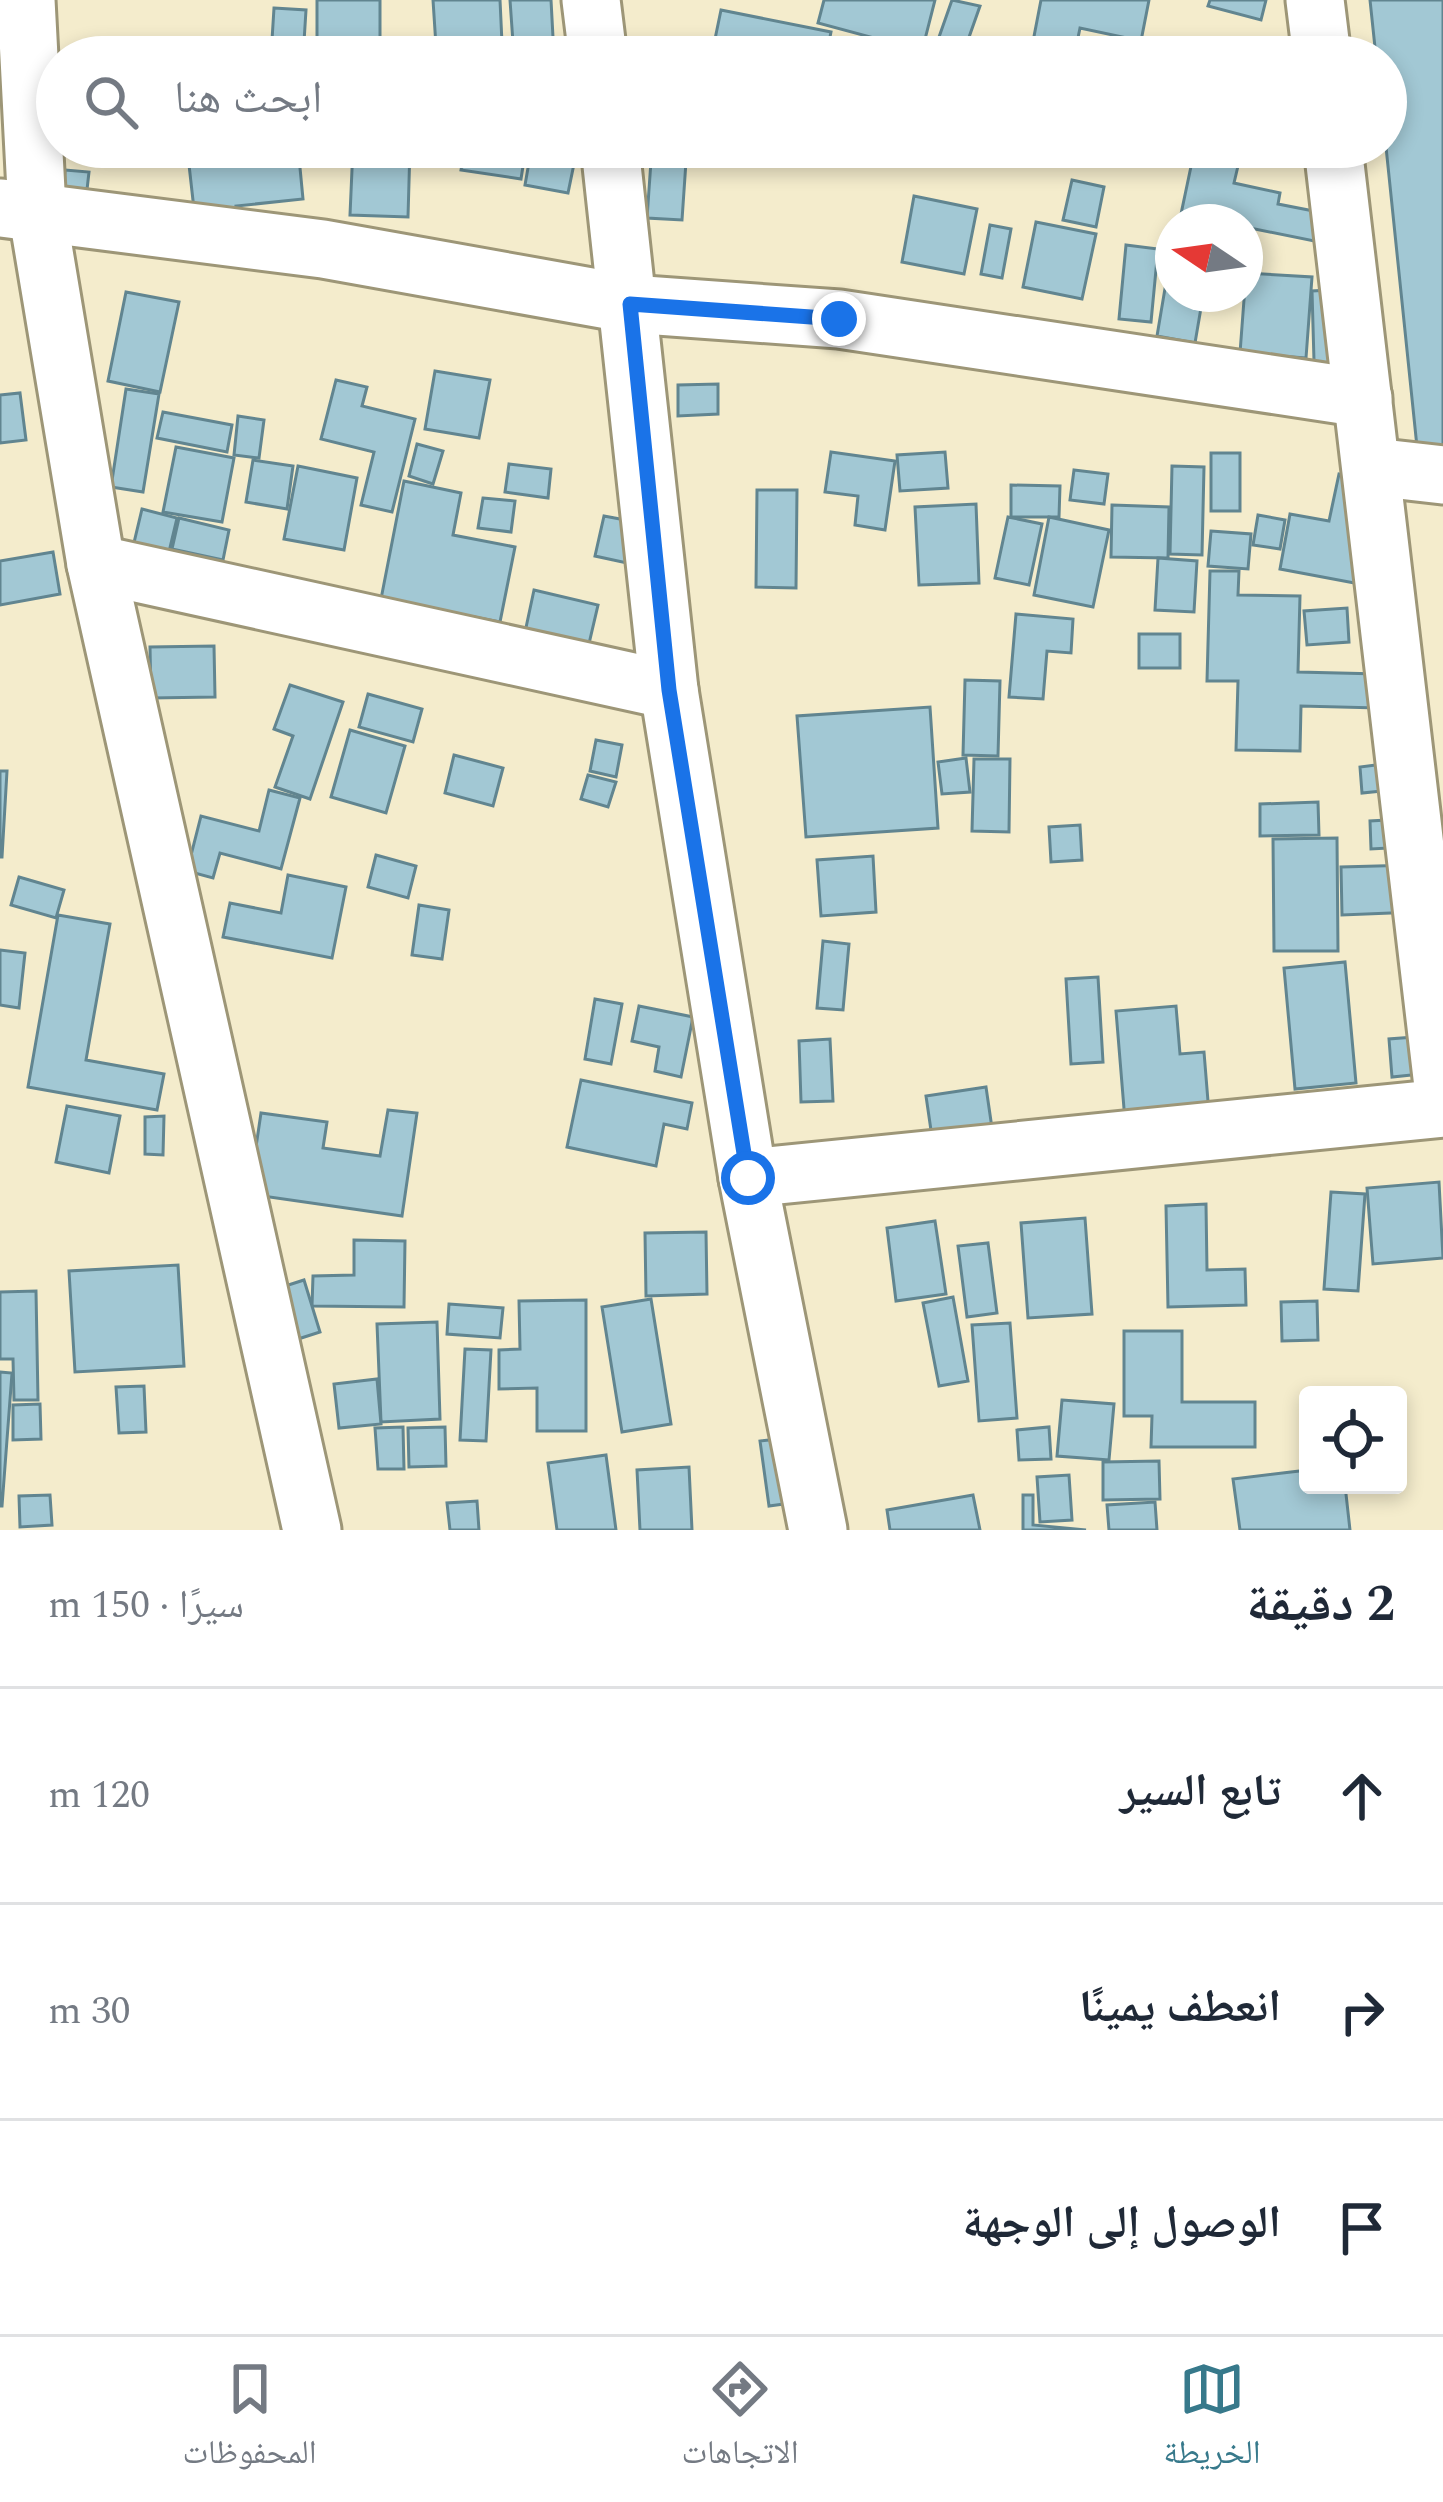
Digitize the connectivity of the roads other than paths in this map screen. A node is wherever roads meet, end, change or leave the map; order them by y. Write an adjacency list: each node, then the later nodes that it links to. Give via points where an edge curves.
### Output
1 (26, 0): 8 (street)
2 (591, 0): 4 (street)
3 (1315, 0): 5 (street)
4 (595, 36)
5 (1319, 36)
6 (613, 168): 9 (street)
7 (1336, 168): 10 (street)
8 (19, 209): 9 (street, via 323,249); 13 (street)
9 (630, 304): 10 (street, via 839,319); 14 (street)
10 (1363, 398): 11 (street)
11 (1372, 467): 12 (street); 15 (street)
12 (1443, 475)
13 (96, 564): 14 (street); 19 (street)
14 (669, 690): 18 (street)
15 (1429, 818): 16 (street)
16 (1443, 1086)
17 (1443, 1108): 18 (street)
18 (748, 1178): 20 (street)
19 (312, 1530)
20 (818, 1530)

